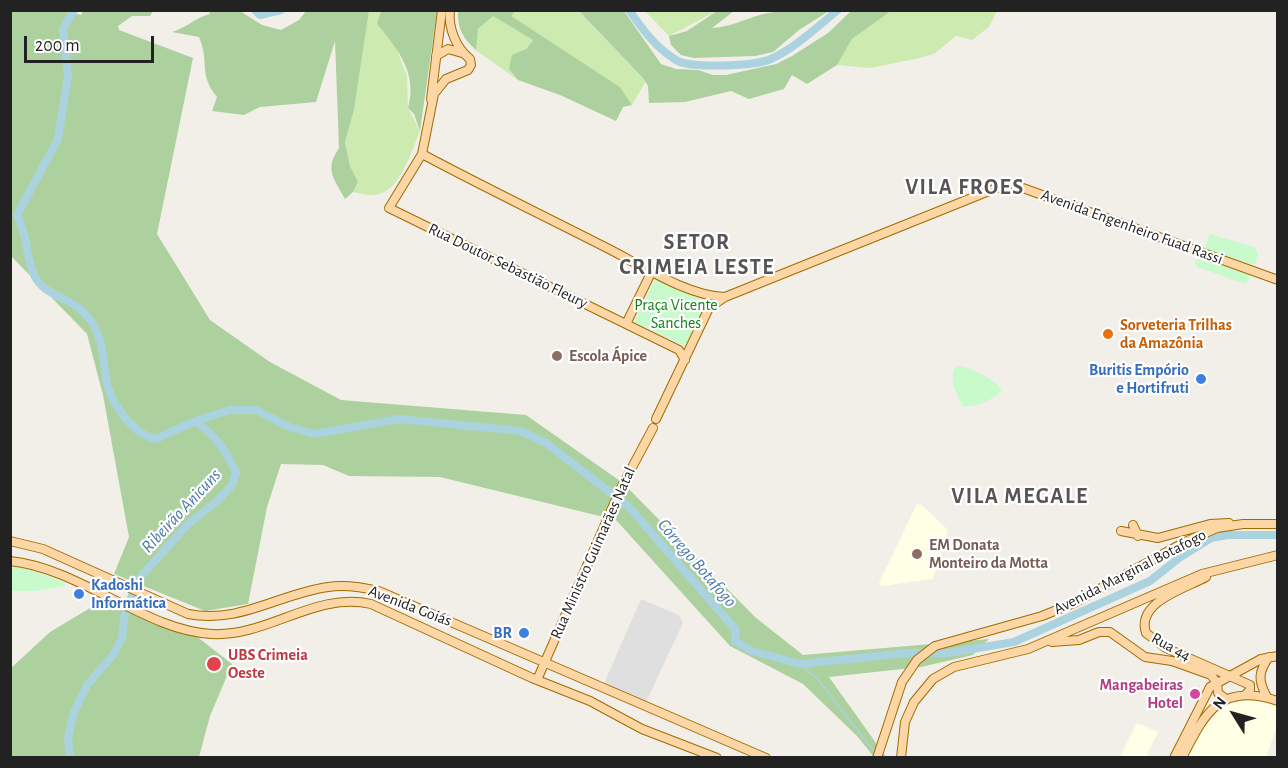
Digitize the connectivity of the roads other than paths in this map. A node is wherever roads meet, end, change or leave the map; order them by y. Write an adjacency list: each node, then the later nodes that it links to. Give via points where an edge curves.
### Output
1 (442, 10): 4 (main road)
2 (450, 10): 3 (main road, via 450,27)
3 (464, 53): 4 (main road, via 448,49); 6 (main road, via 472,61 468,70)
4 (436, 56): 5 (main road)
5 (433, 73): 6 (main road, via 438,79); 7 (main road)
6 (446, 79): 7 (main road)
7 (431, 100): 8 (main road)
8 (422, 154): 9 (main road); 15 (main road, Rua Doutor Sebastião Fleury, via 389,208)
9 (652, 271): 11 (main road); 14 (main road)
10 (1278, 280): 12 (main road, Avenida Engenheiro Fuad Rassi, via 1009,183)
11 (700, 293): 12 (main road); 13 (main road)
12 (725, 297): 13 (main road, Avenida Engenheiro Fuad Rassi)
13 (710, 308): 17 (main road)
14 (630, 315): 15 (main road); 16 (main road, via 630,323)
15 (626, 324): 16 (main road, Rua Doutor Sebastião Fleury)
16 (637, 329): 18 (main road)
17 (691, 347): 18 (main road); 19 (main road)
18 (679, 350): 19 (main road)
19 (685, 360): 31 (main road, Rua Ministro Guimarães Natal, via 656,419 650,421 653,428 613,505)
20 (1243, 524): 21 (main road, Avenida Marginal Botafogo); 24 (main road, via 1210,524 1158,538); 43 (main road, Avenida Marginal Botafogo, via 1217,528 1185,542 1074,603 1042,616 935,646 917,660 902,682)
21 (1278, 524)
22 (1133, 525): 24 (main road)
23 (1121, 531): 24 (main road)
24 (1138, 536)
25 (10, 541): 31 (main road, Avenida Goiás, via 43,549 188,614 211,618 326,587 366,588)
26 (1278, 555): 28 (main road, Avenida Marginal Botafogo)
27 (10, 561): 33 (main road, Avenida Goiás, via 51,571 190,632 228,634 327,603 371,604)
28 (1223, 568): 29 (main road, Avenida Marginal Botafogo); 32 (main road, Rua 44, via 1154,605 1146,613 1144,626 1148,637 1157,643)
29 (1045, 642): 35 (main road, Rua 44, via 1079,640 1110,632 1144,657 1172,661 1211,675); 44 (main road, Avenida Marginal Botafogo, via 965,663 933,679 909,711)
30 (1273, 657): 32 (main road, via 1261,659); 34 (main road, via 1262,667)
31 (544, 662): 33 (main road, Rua Ministro Guimarães Natal); 42 (main road, Avenida Goiás)
32 (1231, 677): 35 (main road); 36 (main road)
33 (537, 680): 41 (main road, Avenida Goiás, via 590,701 642,729)
34 (1259, 680): 36 (main road); 38 (main road)
35 (1217, 683): 39 (main road, Rua 44, via 1218,693); 45 (main road, via 1207,691)
36 (1250, 685): 37 (main road)
37 (1245, 695): 38 (main road); 39 (main road)
38 (1267, 697): 40 (main road)
39 (1226, 699): 46 (main road, via 1202,717)
40 (1278, 701)
41 (717, 758)
42 (766, 758)
43 (877, 758)
44 (901, 758)
45 (1174, 758)
46 (1182, 758)

